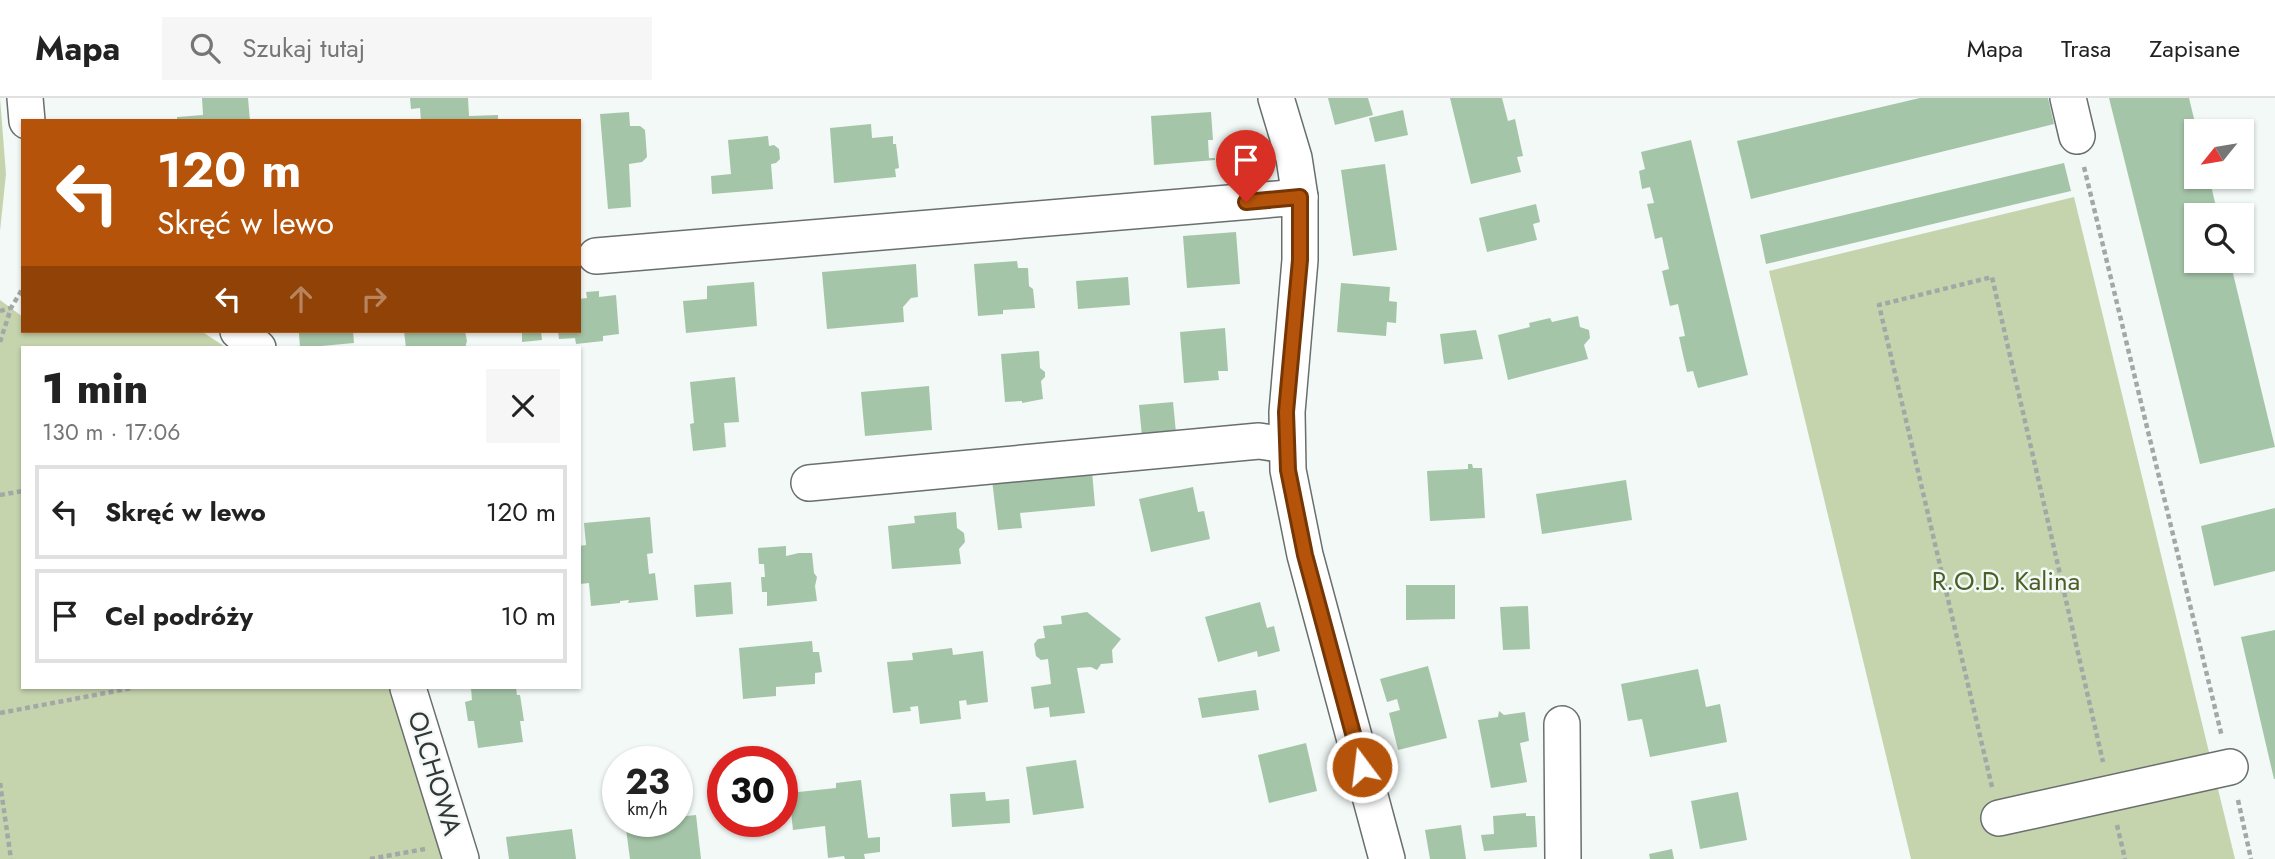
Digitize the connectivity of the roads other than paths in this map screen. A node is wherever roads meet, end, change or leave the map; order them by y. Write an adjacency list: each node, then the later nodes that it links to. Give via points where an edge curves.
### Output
1 (25, 98): 4 (street)
2 (1276, 98): 6 (street)
3 (2068, 98): 5 (street)
4 (27, 119)
5 (2077, 136)
6 (1300, 197): 7 (street); 10 (street, via 1300,260)
7 (596, 256)
8 (240, 333): 9 (street)
9 (256, 346)
10 (1286, 445): 11 (street, via 1259,441); 17 (street, via 1305,555)
11 (809, 483)
12 (408, 689): 16 (street, OLCHOWA)
13 (1562, 724): 18 (street)
14 (2230, 767): 15 (street)
15 (1999, 818)
16 (459, 851)
17 (1387, 859)
18 (1563, 859)

